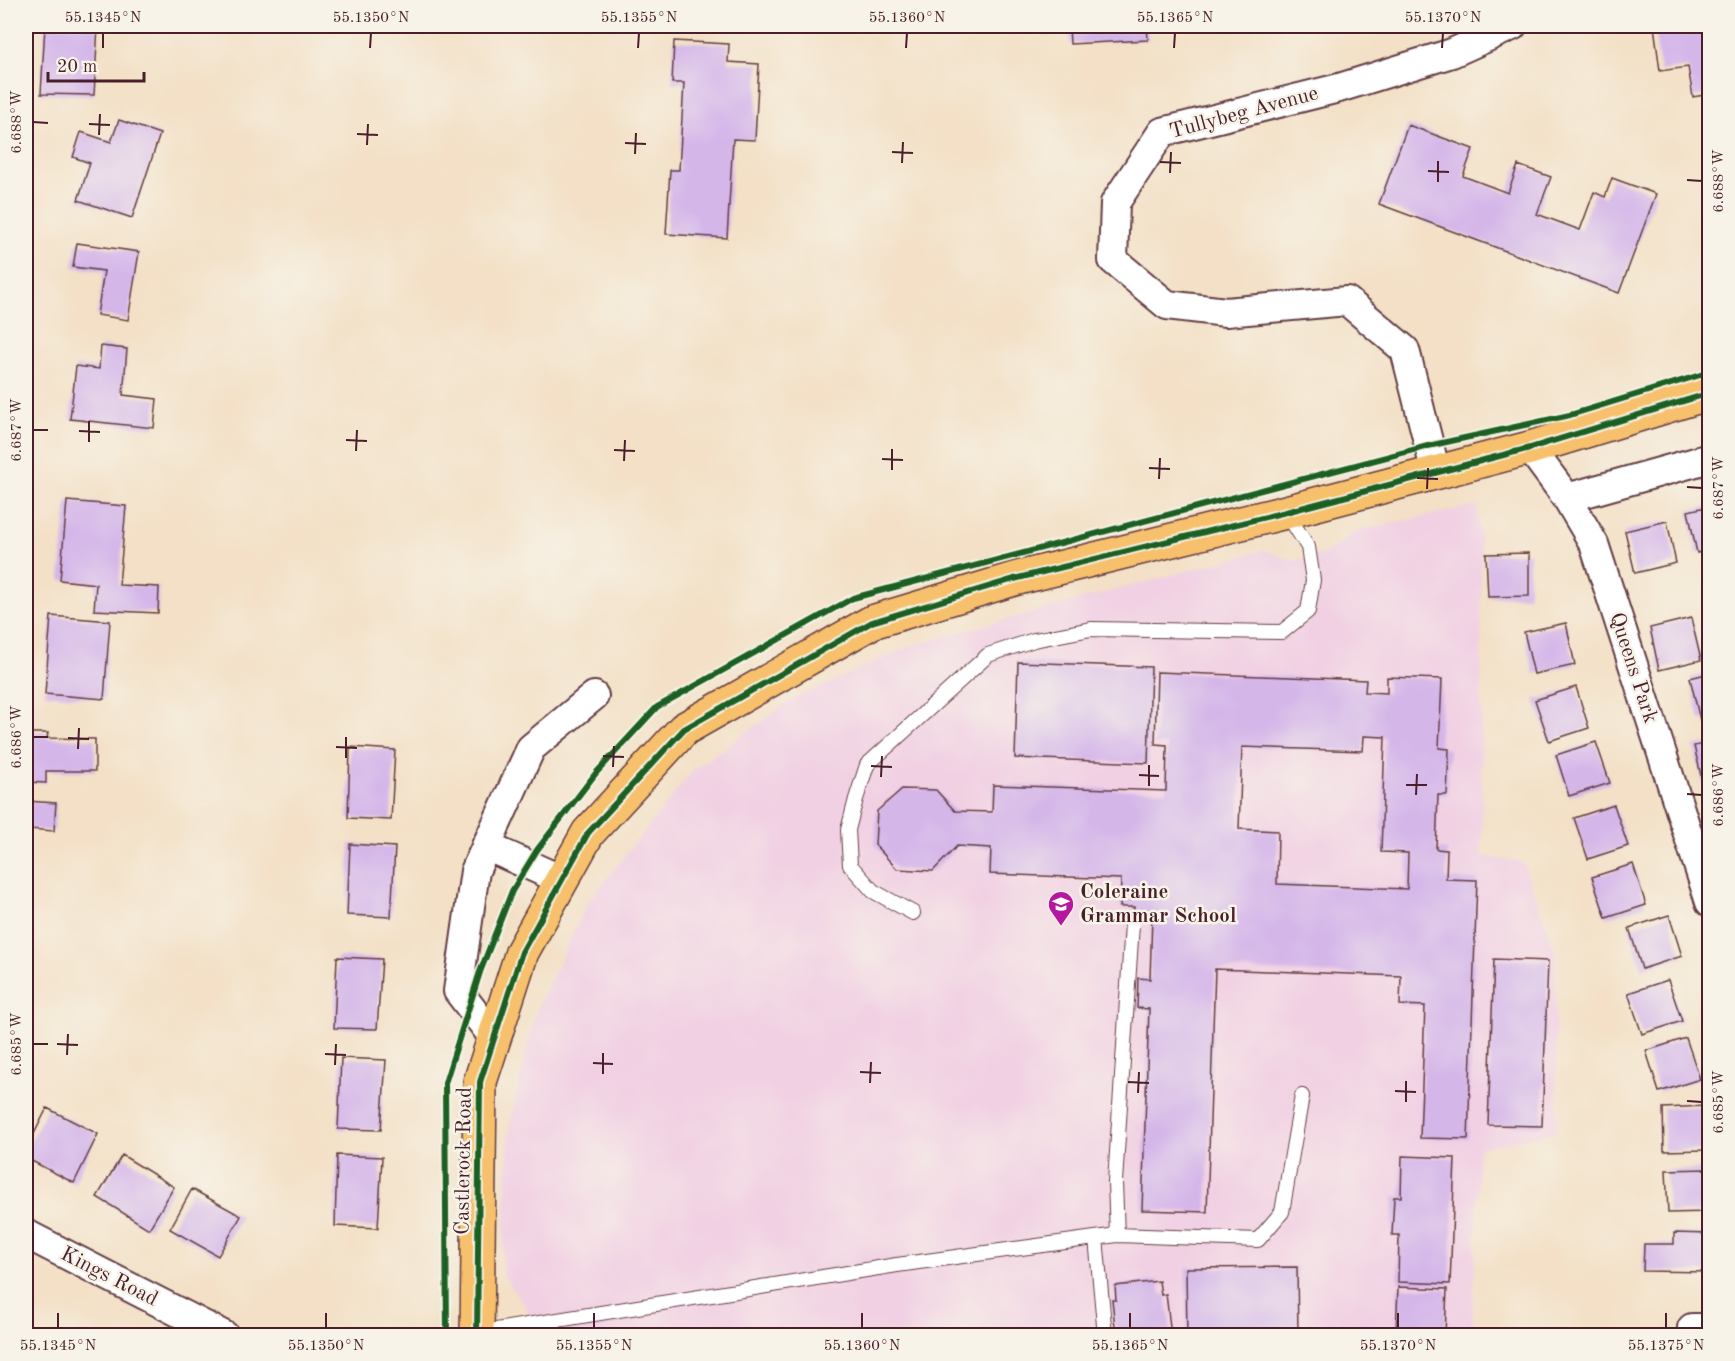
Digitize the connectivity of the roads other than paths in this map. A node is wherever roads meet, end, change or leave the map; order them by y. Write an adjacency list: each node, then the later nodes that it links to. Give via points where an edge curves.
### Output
1 (1512, 26): 5 (street, Tullybeg Avenue, via 1452,53 1339,88 1162,132 1115,203 1113,260 1167,304 1226,312 1347,301 1356,308 1405,350)
2 (1710, 393): 3 (main road, Castlerock Road)
3 (1530, 448): 5 (main road, Castlerock Road); 6 (street, Queens Park)
4 (1710, 458): 6 (street)
5 (1436, 473): 7 (main road, Castlerock Road)
6 (1567, 498): 11 (street, Queens Park, via 1594,544)
7 (1286, 512): 10 (main road, Castlerock Road, via 1014,579 872,622 684,729 588,833); 12 (lane, via 1308,547 1313,580 1308,611 1282,632 1091,628 1034,640 988,655 867,765 848,830 850,866 873,891)
8 (594, 696): 9 (street, via 531,748)
9 (486, 846): 10 (street); 14 (street, via 475,871 458,991)
10 (562, 880): 14 (main road, Castlerock Road, via 522,952)
11 (1710, 902)
12 (913, 913)
13 (1131, 924): 17 (lane, via 1115,1182)
14 (494, 1038): 19 (main road, Castlerock Road, via 480,1082)
15 (1302, 1096): 17 (lane, via 1282,1212 1258,1240)
16 (26, 1234): 20 (street, Kings Road)
17 (1117, 1235): 18 (lane)
18 (1096, 1238): 19 (lane, via 885,1267); 21 (lane)
19 (477, 1334)
20 (225, 1335)
21 (1105, 1335)

